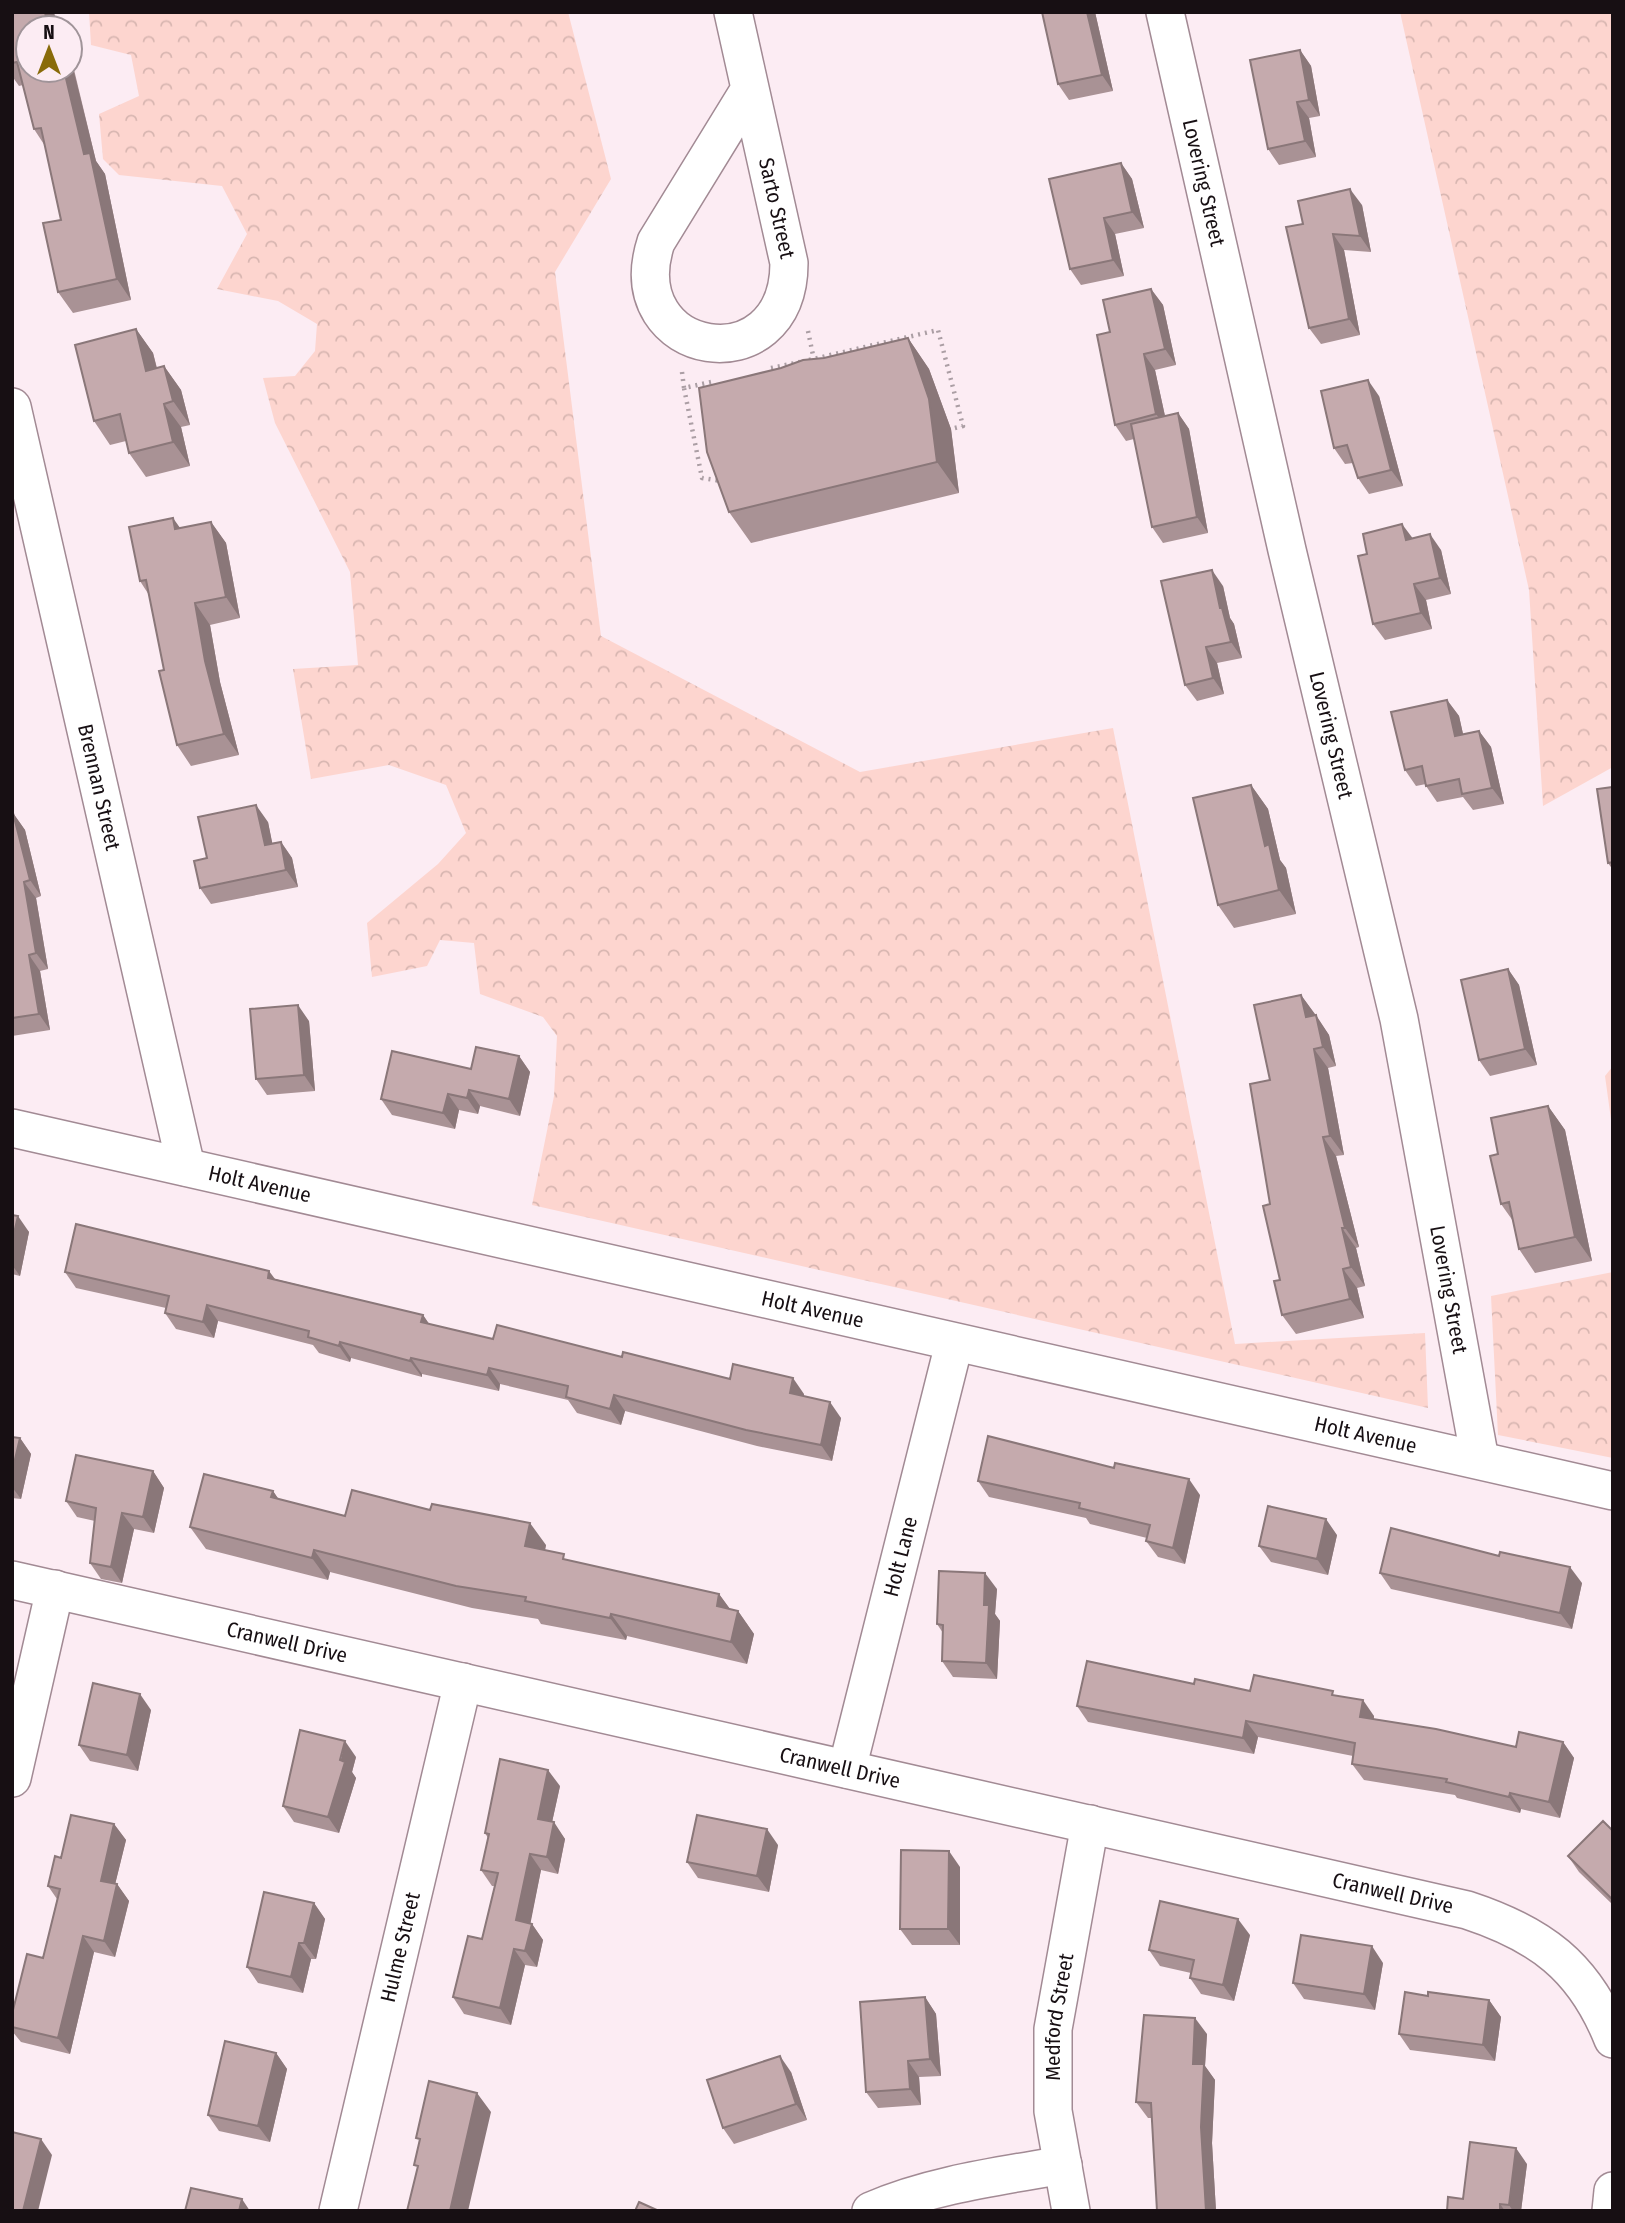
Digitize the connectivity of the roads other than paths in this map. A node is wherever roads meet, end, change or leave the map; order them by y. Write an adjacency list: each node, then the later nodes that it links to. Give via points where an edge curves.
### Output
1 (733, 12): 3 (street, Sarto Street)
2 (1165, 12): 8 (street, Lovering Street, via 1399,1018)
3 (750, 89): 3 (street, Sarto Street, via 656,242 649,263 649,288 658,311 674,329 696,341 720,345 745,340 766,327 781,308 789,285 789,263)
4 (12, 407): 6 (street, Brennan Street)
5 (12, 1128): 6 (street, Holt Avenue)
6 (186, 1167): 7 (street, Holt Avenue)
7 (954, 1344): 8 (street, Holt Avenue); 13 (street, Holt Lane)
8 (1480, 1460): 9 (street, Holt Avenue)
9 (1613, 1491)
10 (12, 1580): 11 (street, Cranwell Drive)
11 (55, 1589): 12 (street, Cranwell Drive); 14 (street)
12 (463, 1682): 13 (street, Cranwell Drive); 19 (street, Hulme Street)
13 (847, 1769): 15 (street, Cranwell Drive)
14 (12, 1778)
15 (1090, 1824): 16 (street, Cranwell Drive, via 1508,1923 1545,1944 1576,1974 1601,2010); 17 (street, Medford Street, via 1054,2029 1054,2111)
16 (1613, 2039)
17 (1063, 2165): 20 (street, via 1003,2175); 21 (street, Medford Street)
18 (1613, 2191): 22 (street)
19 (338, 2211)
20 (871, 2211)
21 (1072, 2211)
22 (1611, 2211)

